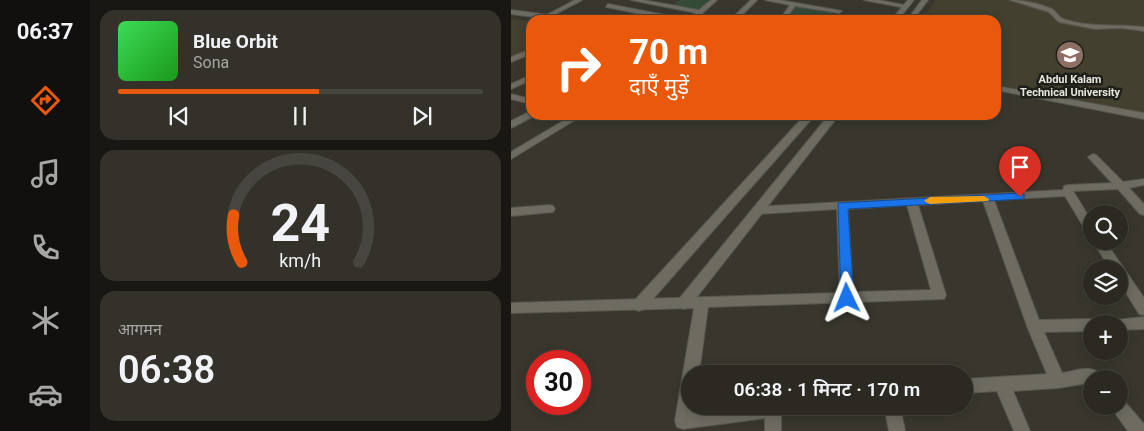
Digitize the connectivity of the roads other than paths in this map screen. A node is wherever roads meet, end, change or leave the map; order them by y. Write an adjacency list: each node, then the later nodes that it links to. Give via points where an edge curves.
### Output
1 (579, 0): 17 (street)
2 (619, 0): 18 (street, via 608,6)
3 (634, 0): 13 (street)
4 (677, 0): 13 (street)
5 (714, 0): 15 (street)
6 (754, 0): 20 (street)
7 (768, 0): 12 (street)
8 (867, 0): 14 (street)
9 (911, 0): 14 (street)
10 (925, 0): 24 (street)
11 (1013, 0): 26 (street, via 1051,11 1059,20 1095,27)
12 (794, 4): 21 (street); 22 (street, via 839,11)
13 (667, 6): 15 (street)
14 (906, 6): 23 (street)
15 (700, 12): 19 (street)
16 (511, 14): 25 (street)
17 (552, 15)
18 (655, 15)
19 (697, 15)
20 (738, 15)
21 (785, 15)
22 (835, 15)
23 (898, 15)
24 (914, 15)
25 (526, 16)
26 (1144, 29)
27 (526, 53): 28 (street)
28 (511, 60)
29 (526, 80): 30 (street)
30 (511, 87)
31 (1001, 89): 34 (street)
32 (511, 96): 33 (street)
33 (526, 100)
34 (1144, 116)
35 (526, 117): 39 (street)
36 (571, 120): 40 (street)
37 (806, 120): 57 (street)
38 (830, 120): 49 (street)
39 (511, 125)
40 (511, 156)
41 (1093, 157): 43 (street)
42 (1144, 182): 43 (street)
43 (1121, 186): 44 (street, via 1068,188); 50 (street)
44 (1068, 193): 45 (street); 52 (street)
45 (988, 199): 46 (street); 63 (street)
46 (912, 202): 47 (street); 54 (street, via 939,295)
47 (842, 206): 49 (street); 54 (street)
48 (549, 210): 51 (street)
49 (758, 210): 56 (street)
50 (1144, 211)
51 (511, 212)
52 (1083, 217)
53 (1128, 285): 59 (street)
54 (847, 298): 55 (street)
55 (702, 302): 56 (street); 64 (street)
56 (684, 303): 57 (street)
57 (639, 305): 58 (street)
58 (511, 308)
59 (1144, 310)
60 (1144, 323): 62 (street)
61 (1083, 324): 63 (street)
62 (1128, 324)
63 (1034, 326): 66 (street)
64 (692, 365)
65 (1083, 377): 66 (street)
66 (1058, 381): 67 (street)
67 (1002, 384): 68 (street); 76 (street)
68 (973, 386)
69 (684, 415): 70 (street, via 683,421)
70 (728, 415)
71 (773, 415): 74 (street)
72 (894, 415): 75 (street)
73 (1126, 415): 77 (street)
74 (773, 431)
75 (897, 431)
76 (1022, 431)
77 (1139, 431)

